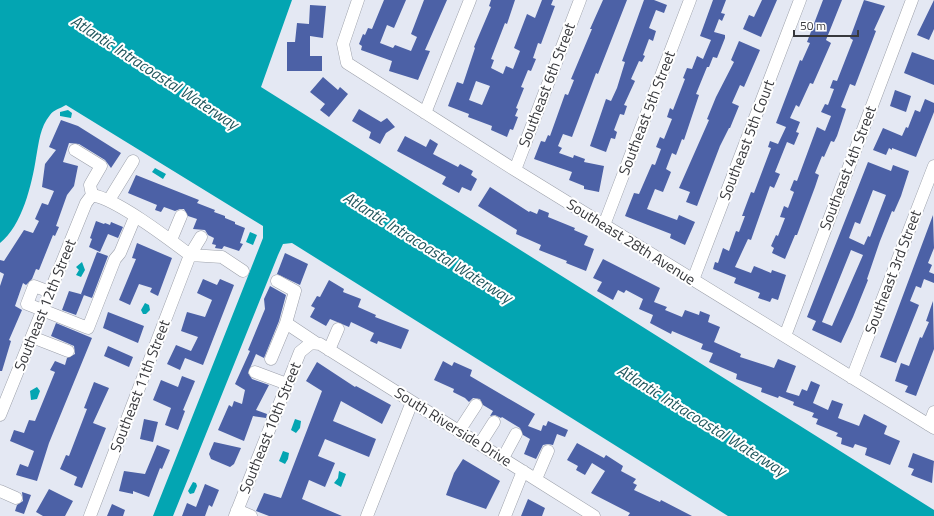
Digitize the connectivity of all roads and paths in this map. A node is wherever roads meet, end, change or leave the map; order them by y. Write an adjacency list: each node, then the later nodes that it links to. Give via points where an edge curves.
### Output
1 (358, 0): 7 (street, Southeast 28th Avenue, via 343,44 347,63)
2 (470, 0): 7 (street)
3 (580, 0): 11 (street, Southeast 6th Street)
4 (690, 0): 16 (street, Southeast 5th Street)
5 (800, 0): 21 (street, Southeast 5th Court)
6 (912, 0): 27 (street, Southeast 4th Street)
7 (425, 113): 11 (street, Southeast 28th Avenue)
8 (75, 150): 12 (street, Southeast 12th Street, via 101,166 90,186)
9 (133, 161): 13 (street)
10 (934, 166): 34 (street, Southeast 3rd Street)
11 (515, 170): 16 (street, Southeast 28th Avenue)
12 (92, 195): 13 (street); 23 (street, Southeast 12th Street, via 86,203)
13 (109, 200): 15 (street)
14 (181, 216): 18 (street)
15 (134, 217): 18 (street); 24 (street, via 88,328)
16 (604, 225): 21 (street, Southeast 28th Avenue)
17 (201, 237): 19 (street, Southeast 11th Street)
18 (171, 240): 19 (street)
19 (190, 255): 20 (street, via 222,257); 52 (street, Southeast 11th Street)
20 (243, 271)
21 (693, 280): 27 (street, Southeast 28th Avenue)
22 (277, 281): 25 (street, via 294,290)
23 (50, 292): 24 (street, Southeast 12th Street); 24 (street, via 34,286 27,304)
24 (42, 310): 28 (street, Southeast 12th Street)
25 (286, 323): 29 (street, South Riverside Drive); 32 (street)
26 (338, 329): 30 (street)
27 (785, 336): 34 (street, Southeast 28th Avenue)
28 (32, 337): 31 (street); 39 (street, Southeast 12th Street)
29 (313, 343): 30 (street, South Riverside Drive); 35 (street, Southeast 10th Street, via 300,352)
30 (329, 350): 36 (street, South Riverside Drive)
31 (68, 351)
32 (271, 359)
33 (256, 372): 35 (street)
34 (852, 378): 41 (street, Southeast 28th Avenue)
35 (287, 384): 51 (street, Southeast 10th Street)
36 (412, 402): 42 (street, South Riverside Drive); 54 (street)
37 (476, 404): 42 (street)
38 (934, 412): 41 (street)
39 (0, 413)
40 (494, 422): 44 (street)
41 (931, 427)
42 (459, 431): 44 (street, South Riverside Drive)
43 (516, 434): 46 (street)
44 (480, 444): 46 (street, South Riverside Drive)
45 (548, 451): 48 (street)
46 (503, 458): 47 (street, South Riverside Drive)
47 (523, 471): 48 (street, South Riverside Drive); 55 (street)
48 (536, 479): 56 (street, South Riverside Drive)
49 (0, 491): 50 (street)
50 (16, 498)
51 (236, 513): 53 (street)
52 (90, 516)
53 (252, 516)
54 (367, 516)
55 (505, 516)
56 (594, 516)

